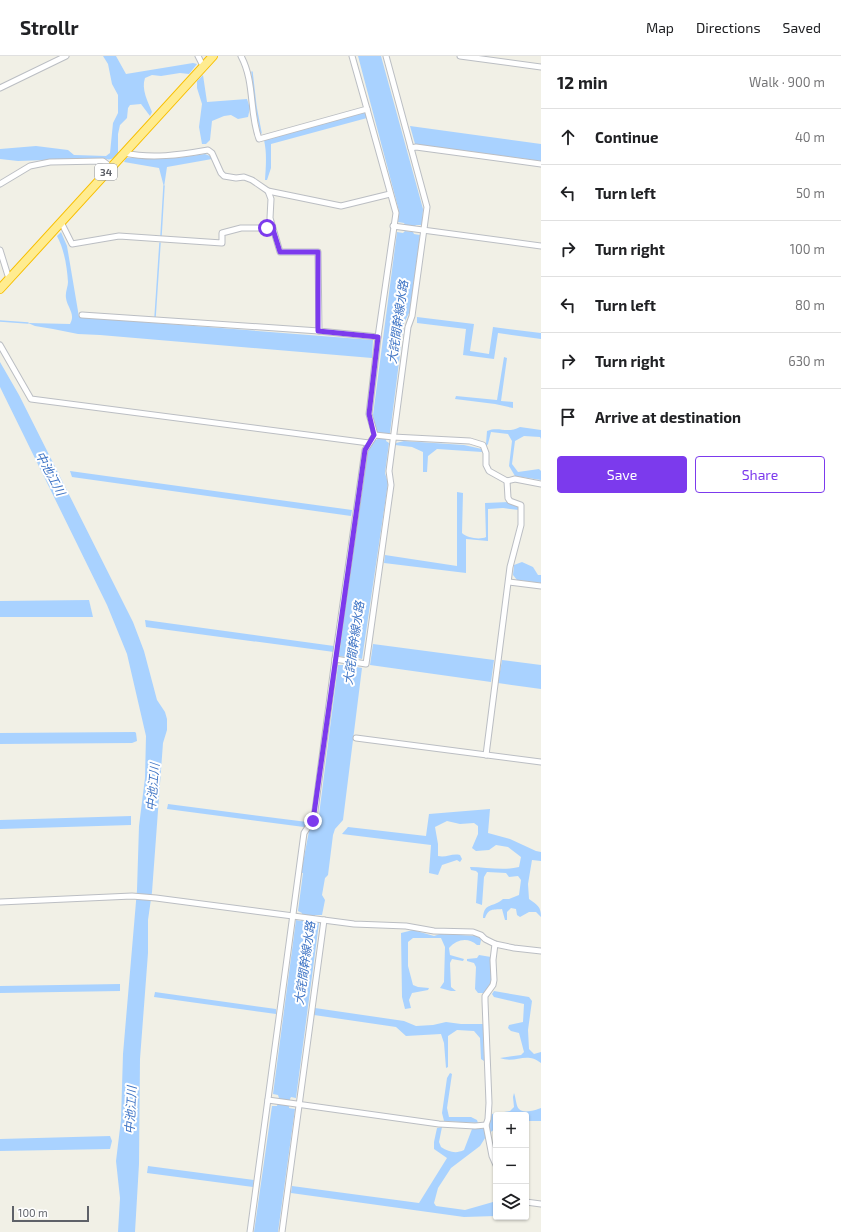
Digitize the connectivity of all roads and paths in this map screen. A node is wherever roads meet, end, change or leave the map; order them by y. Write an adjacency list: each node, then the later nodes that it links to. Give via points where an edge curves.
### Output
1 (66, 56): 10 (street)
2 (198, 56): 8 (street)
3 (212, 56): 8 (highway, 34)
4 (242, 56): 11 (street, via 250,78 259,139)
5 (352, 56): 11 (street)
6 (386, 56): 12 (street)
7 (460, 56): 9 (street)
8 (203, 66): 13 (highway, 34)
9 (541, 67)
10 (0, 88)
11 (367, 109): 18 (street)
12 (411, 148): 14 (street); 22 (street, via 427,207)
13 (124, 153): 15 (highway, 34); 17 (street, via 176,156 208,150 224,176 244,177)
14 (541, 164)
15 (112, 167): 16 (street, via 103,161 50,162 30,166); 19 (highway, 34)
16 (0, 184)
17 (268, 191): 18 (street, via 341,206); 20 (street)
18 (390, 194): 21 (street, via 396,213)
19 (61, 222): 20 (street, via 72,244 120,236 222,243 222,233 241,228); 25 (highway, 34)
20 (272, 226): 28 (street, via 280,252 318,252)
21 (393, 226): 22 (street); 29 (street)
22 (425, 230): 23 (street); 32 (street)
23 (541, 246)
24 (0, 253): 25 (street)
25 (9, 279): 26 (highway, 34)
26 (0, 289)
27 (82, 315): 28 (street)
28 (318, 331): 29 (street)
29 (378, 337): 31 (street, via 369,414)
30 (0, 345): 33 (street, via 31,399)
31 (374, 435): 32 (street); 33 (street)
32 (391, 437): 34 (street, via 470,441 482,445 489,471); 38 (street, via 391,485 366,664)
33 (369, 443): 38 (street, via 365,450)
34 (507, 481): 35 (street, via 515,479); 36 (street, via 508,498 521,505 521,525 510,567)
35 (541, 484)
36 (509, 582): 37 (street); 40 (street)
37 (541, 586)
38 (335, 659): 43 (street, via 314,818 304,833)
39 (356, 738): 40 (street)
40 (486, 755): 41 (street)
41 (541, 762)
42 (0, 902): 43 (street, via 132,896)
43 (294, 916): 44 (street); 47 (street)
44 (324, 920): 45 (street, via 406,926 434,931 473,932 481,934); 48 (street)
45 (495, 944): 46 (street); 49 (street, via 494,980 484,1001 489,1103)
46 (541, 951)
47 (268, 1100): 48 (street); 53 (street)
48 (299, 1104): 49 (street, via 439,1124); 54 (street)
49 (486, 1125): 50 (street)
50 (493, 1158)
51 (529, 1202): 52 (street)
52 (541, 1204)
53 (250, 1232)
54 (282, 1232)

